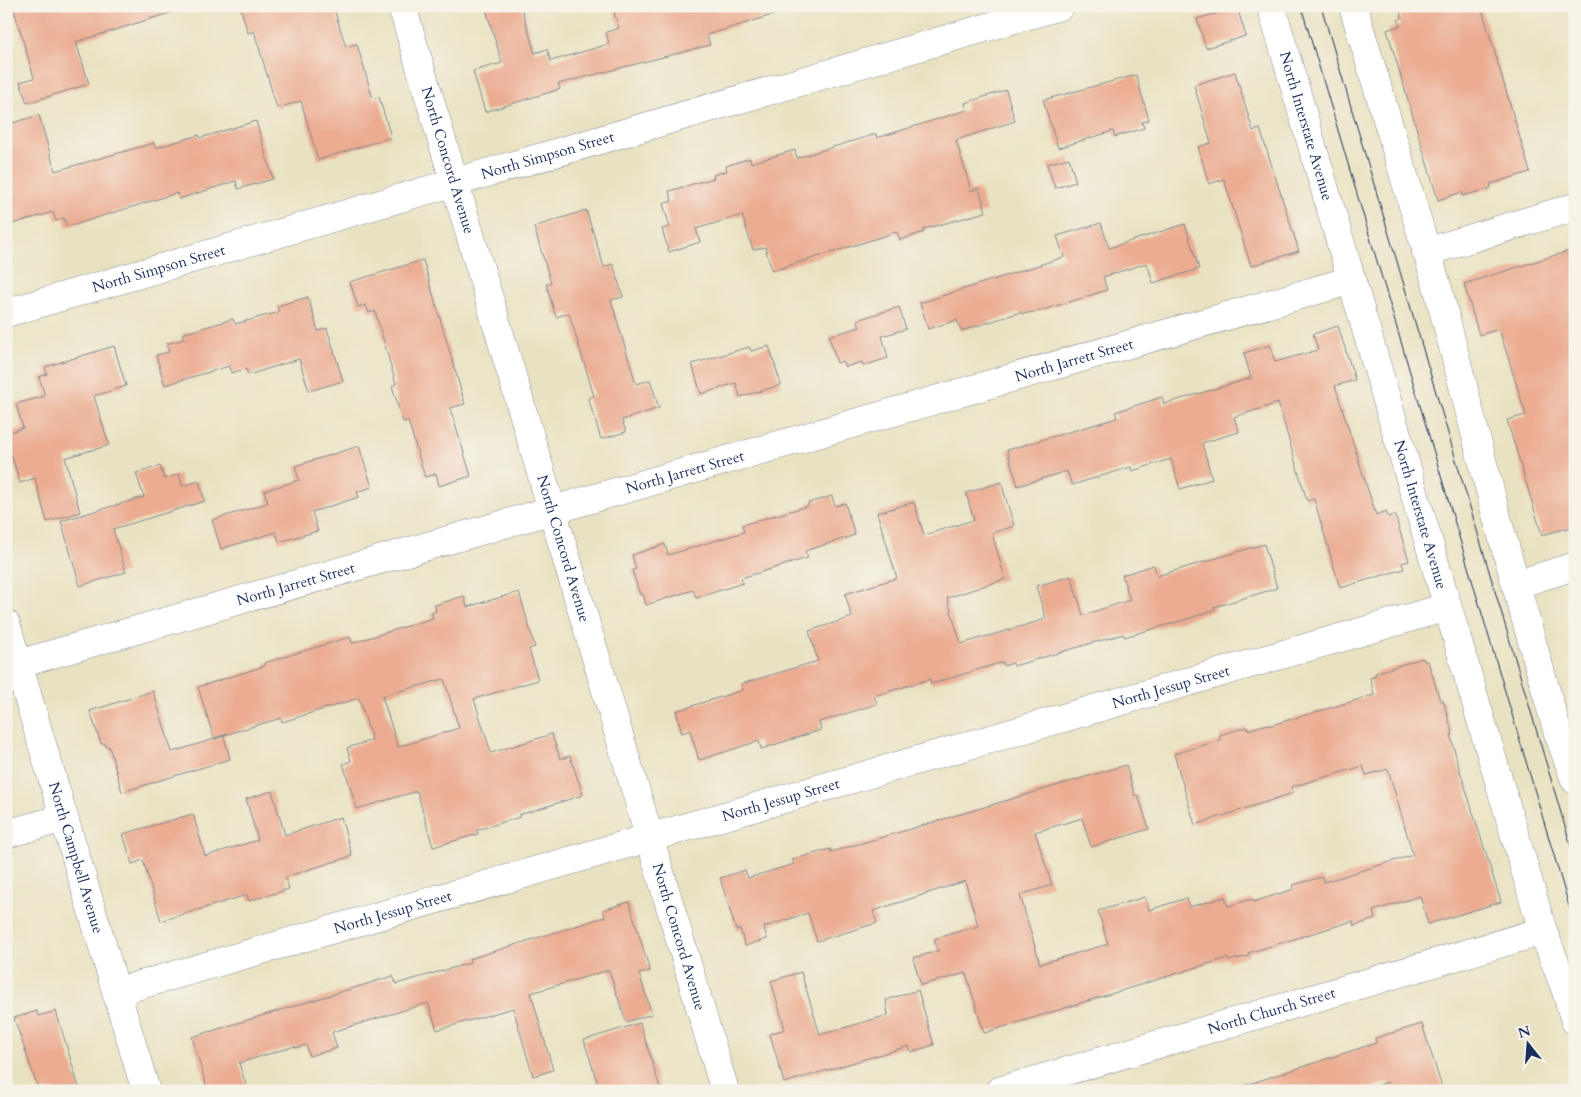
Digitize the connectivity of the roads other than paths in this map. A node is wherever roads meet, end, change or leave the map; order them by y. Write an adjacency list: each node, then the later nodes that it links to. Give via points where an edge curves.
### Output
1 (402, 6): 5 (street, North Concord Avenue)
2 (1060, 6): 5 (street, North Simpson Street)
3 (1271, 6): 8 (street, North Interstate Avenue)
4 (1353, 6): 7 (street)
5 (455, 182): 9 (street, North Simpson Street); 10 (street, North Concord Avenue)
6 (1575, 207): 7 (street)
7 (1426, 252): 12 (street, via 1497,518)
8 (1352, 280): 10 (street, North Jarrett Street); 13 (street, North Interstate Avenue)
9 (6, 313)
10 (551, 509): 15 (street, North Jarrett Street); 19 (street, North Concord Avenue)
11 (1575, 566): 12 (street)
12 (1518, 584): 16 (street, via 1557,730)
13 (1447, 607): 19 (street, North Jessup Street); 20 (street, North Interstate Avenue)
14 (6, 624): 15 (street, North Campbell Avenue)
15 (18, 664): 17 (street, North Campbell Avenue)
16 (1575, 780)
17 (64, 818): 18 (street); 21 (street, North Campbell Avenue)
18 (6, 834)
19 (649, 837): 21 (street, North Jessup Street); 24 (street, North Concord Avenue)
20 (1543, 931): 22 (street, North Interstate Avenue); 25 (street, North Church Street)
21 (116, 992): 23 (street, North Campbell Avenue)
22 (1575, 1021)
23 (146, 1091)
24 (725, 1091)
25 (999, 1091)

